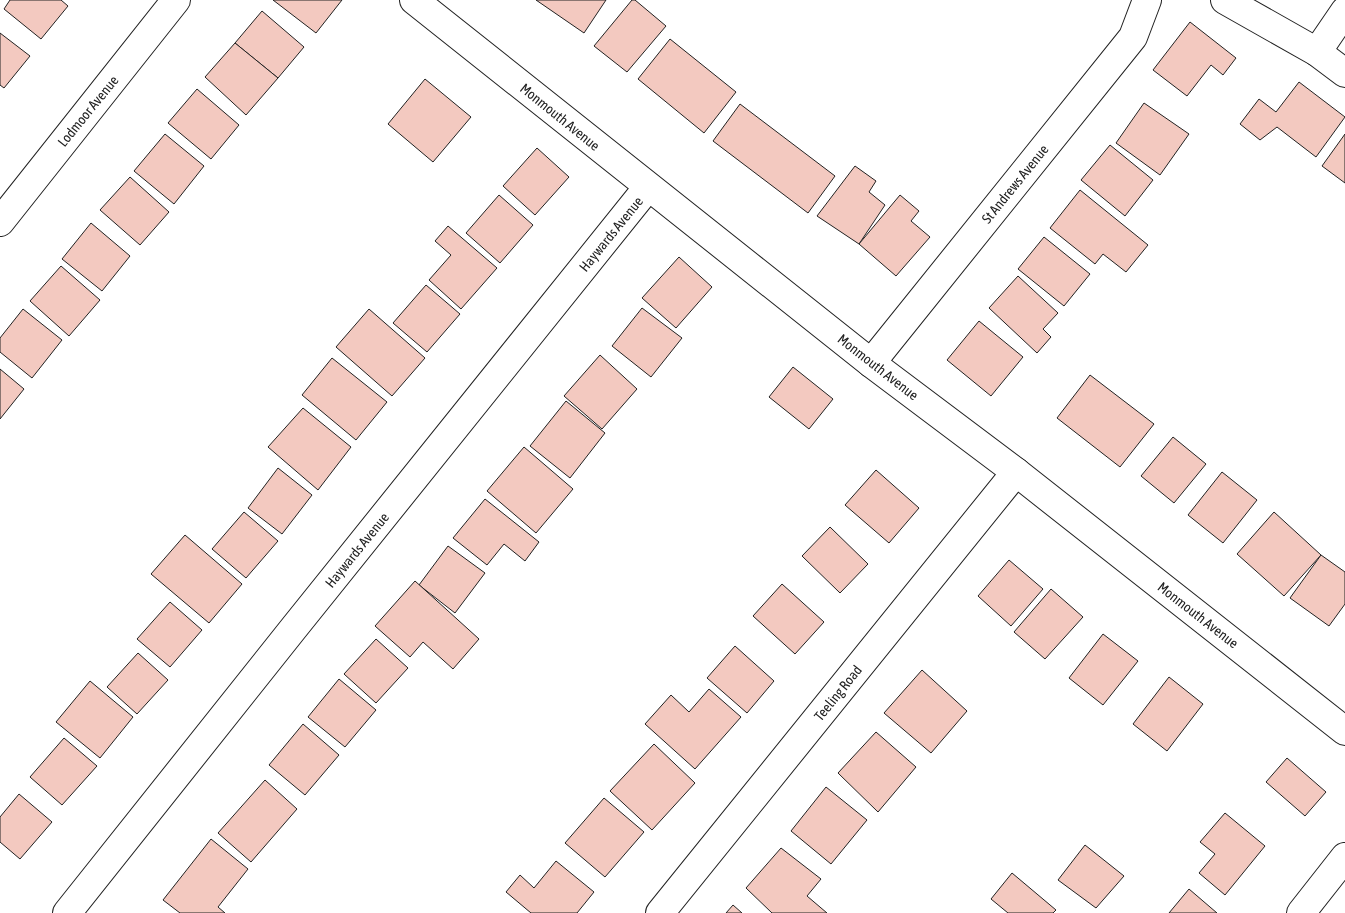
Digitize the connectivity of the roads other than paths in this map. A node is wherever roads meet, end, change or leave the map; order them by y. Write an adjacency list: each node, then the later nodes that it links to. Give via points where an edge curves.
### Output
1 (176, 0): 9 (street, Lodmoor Avenue)
2 (414, 0): 8 (street, Monmouth Avenue)
3 (1147, 0): 10 (street, St Andrews Avenue, via 1133,37)
4 (1225, 0): 6 (street)
5 (1345, 11): 6 (street)
6 (1317, 52): 7 (street)
7 (1345, 73)
8 (648, 187): 10 (street, Monmouth Avenue); 14 (street, Haywards Avenue)
9 (0, 222)
10 (871, 363): 11 (street, Monmouth Avenue)
11 (1016, 472): 12 (street, Monmouth Avenue); 15 (street, Teeling Road)
12 (1345, 730)
13 (1345, 857): 16 (street)
14 (67, 913)
15 (660, 913)
16 (1301, 913)

